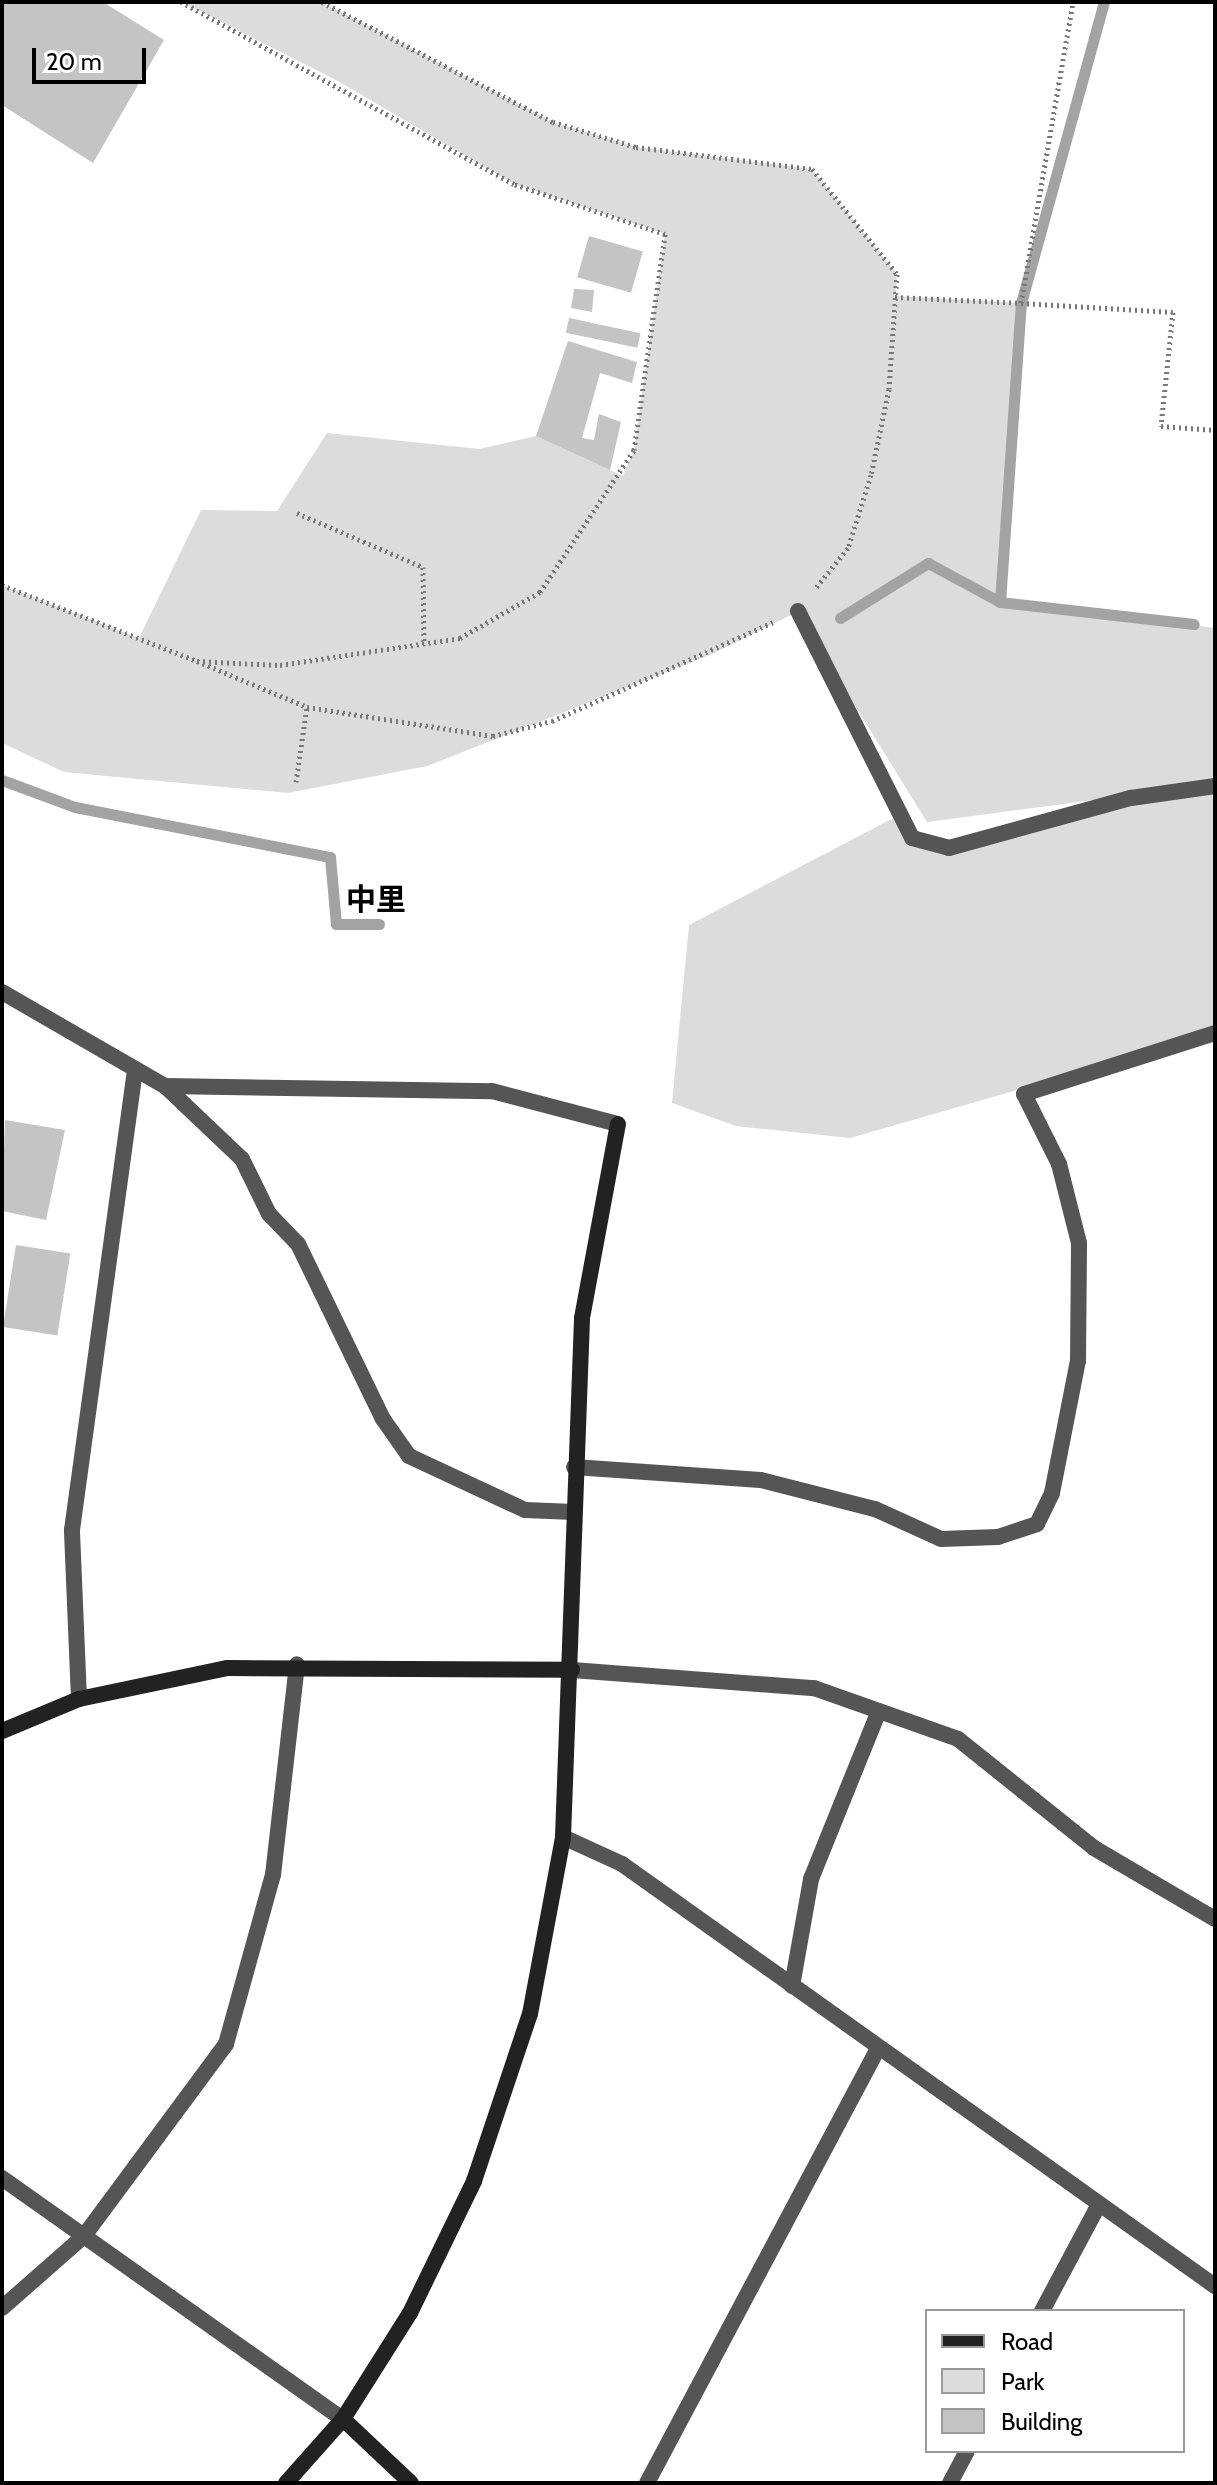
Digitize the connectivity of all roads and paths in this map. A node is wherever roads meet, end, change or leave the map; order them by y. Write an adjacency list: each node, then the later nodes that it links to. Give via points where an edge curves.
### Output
1 (182, 2): 10 (path, via 514,184 665,234 634,450 623,476 540,592 460,638)
2 (322, 2): 4 (path, via 553,122 636,147 812,169 897,274)
3 (1073, 2): 5 (path)
4 (895, 297): 5 (path); 9 (path, via 889,389 871,475 848,548)
5 (1021, 303): 6 (path, via 1173,312 1161,426)
6 (1215, 430)
7 (297, 513): 10 (path, via 423,567)
8 (2, 585): 11 (path)
9 (798, 611): 12 (path, via 552,721 493,736); 14 (street, via 912,838 949,848 1131,798)
10 (424, 645): 11 (path, via 280,665)
11 (197, 661): 12 (path)
12 (307, 707): 13 (path)
13 (296, 782)
14 (1215, 786)
15 (2, 992): 17 (street)
16 (1215, 1033): 19 (street, via 1024,1094 1059,1164 1079,1243 1078,1361 1052,1493 1037,1524 998,1537 941,1539 875,1509 761,1480)
17 (135, 1073): 18 (street); 23 (street, via 72,1530)
18 (165, 1086): 19 (street, via 492,1091 618,1124 585,1293); 20 (street, via 242,1159 269,1214 298,1244 383,1419 409,1456 525,1510)
19 (574, 1467): 20 (street)
20 (574, 1512): 22 (street)
21 (297, 1664): 22 (street); 23 (street, via 158,1679); 32 (street, via 273,1875 226,2044)
22 (572, 1670): 24 (street, via 814,1688); 26 (street)
23 (79, 1699): 25 (street)
24 (879, 1711): 27 (street, via 958,1739 1094,1848); 28 (street, via 811,1879)
25 (2, 1731)
26 (563, 1837): 28 (street, via 622,1864); 36 (street, via 530,2014 474,2181 410,2313)
27 (1215, 1919)
28 (792, 1986): 29 (street)
29 (877, 2050): 31 (street); 40 (street)
30 (2, 2178): 32 (street)
31 (1098, 2206): 33 (street); 35 (street)
32 (84, 2236): 34 (street); 36 (street)
33 (1215, 2286)
34 (2, 2308)
35 (1043, 2309)
36 (343, 2419): 38 (street); 39 (street)
37 (966, 2453): 41 (street)
38 (286, 2483)
39 (411, 2483)
40 (647, 2483)
41 (950, 2483)

